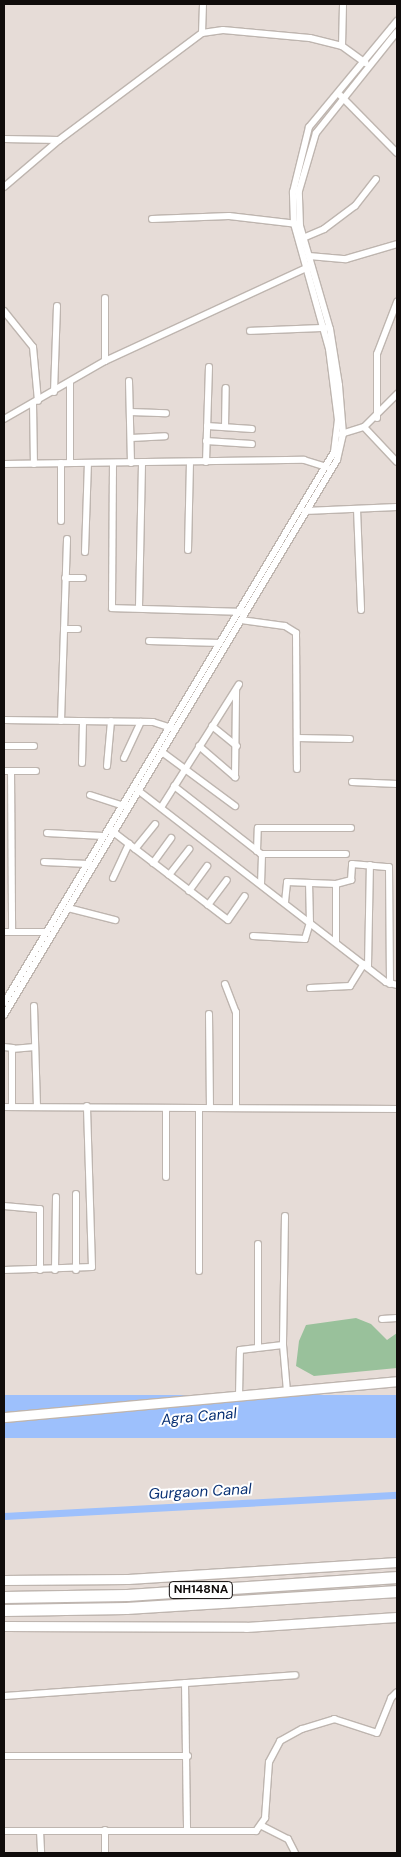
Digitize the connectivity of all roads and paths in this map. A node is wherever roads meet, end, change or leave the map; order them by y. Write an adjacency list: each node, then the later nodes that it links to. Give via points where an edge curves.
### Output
1 (203, 4): 5 (street)
2 (343, 4): 6 (street)
3 (397, 21): 7 (street)
4 (397, 32): 7 (street)
5 (202, 34): 6 (street, via 248,32 310,38); 10 (street)
6 (342, 46): 7 (street)
7 (365, 62): 8 (street)
8 (339, 94): 11 (street, via 309,127); 12 (street); 13 (street)
9 (4, 139): 10 (street)
10 (59, 140): 15 (street)
11 (302, 145): 12 (street); 17 (street, via 293,192)
12 (310, 148): 17 (street, via 299,191)
13 (397, 153)
14 (376, 179): 18 (street, via 355,206 324,229)
15 (4, 187)
16 (152, 219): 17 (street, via 222,215)
17 (297, 224): 18 (street); 21 (street)
18 (303, 238): 20 (street)
19 (397, 244): 20 (street, via 346,259)
20 (309, 256): 21 (street)
21 (310, 266): 26 (street); 28 (street); 44 (street, via 332,337)
22 (105, 298): 28 (street)
23 (397, 302): 38 (street, via 377,354)
24 (57, 306): 33 (street)
25 (4, 311): 35 (street, via 33,347)
26 (325, 328): 27 (street); 44 (street)
27 (250, 331)
28 (105, 361): 31 (street)
29 (209, 367): 40 (street)
30 (129, 381): 36 (street)
31 (70, 382): 33 (street); 55 (street)
32 (226, 388): 41 (street)
33 (54, 392): 35 (street)
34 (397, 394): 38 (street)
35 (36, 402): 39 (street); 59 (street)
36 (130, 412): 37 (street); 46 (street)
37 (166, 413)
38 (377, 418): 42 (street)
39 (4, 419)
40 (207, 426): 41 (street); 47 (street)
41 (225, 427): 43 (street)
42 (364, 427): 44 (street); 53 (street)
43 (252, 429)
44 (341, 434): 60 (street); 63 (street, via 336,460)
45 (165, 436): 46 (street)
46 (131, 438): 49 (street)
47 (206, 441): 48 (street); 52 (street)
48 (252, 444)
49 (131, 462): 50 (street); 57 (street)
50 (142, 462): 51 (street); 70 (street)
51 (190, 462): 52 (street); 66 (street)
52 (206, 462): 60 (street, via 304,460)
53 (397, 462)
54 (61, 463): 55 (street); 59 (street); 64 (street)
55 (70, 463): 56 (street)
56 (88, 463): 57 (street); 67 (street)
57 (113, 463): 70 (street, via 112,608)
58 (4, 464): 59 (street)
59 (34, 464)
60 (326, 467): 63 (street)
61 (397, 507): 62 (street)
62 (357, 509): 63 (street); 71 (street)
63 (305, 511): 72 (street)
64 (62, 521)
65 (67, 538): 68 (street)
66 (188, 550)
67 (85, 552)
68 (65, 578): 69 (street); 74 (street)
69 (83, 578)
70 (139, 607): 72 (street)
71 (361, 610)
72 (244, 612): 73 (street); 77 (street)
73 (242, 620): 77 (street); 85 (street, via 285,626 296,633)
74 (64, 629): 75 (street); 79 (street)
75 (78, 629)
76 (149, 641): 77 (street)
77 (220, 647): 84 (street)
78 (4, 720): 79 (street)
79 (61, 721): 80 (street)
80 (83, 721): 81 (street); 93 (street)
81 (111, 721): 82 (street); 94 (street)
82 (141, 722): 84 (street); 92 (street)
83 (212, 726): 89 (street); 90 (street); 90 (street, via 237,686)
84 (172, 728): 91 (street); 103 (street)
85 (297, 738): 86 (street); 96 (street)
86 (350, 739)
87 (4, 746): 88 (street)
88 (34, 746)
89 (200, 746): 90 (street, via 235,777); 95 (street)
90 (237, 746)
91 (162, 752): 95 (street); 103 (street)
92 (124, 758)
93 (82, 763)
94 (107, 766)
95 (185, 769): 102 (street); 107 (street)
96 (297, 769)
97 (36, 770): 99 (street)
98 (4, 771): 99 (street)
99 (11, 771): 140 (street)
100 (352, 782): 101 (street)
101 (397, 784)
102 (174, 786): 106 (street); 117 (street)
103 (135, 788): 105 (street); 106 (street)
104 (90, 795): 105 (street)
105 (124, 806): 110 (street)
106 (162, 806): 130 (street)
107 (235, 806)
108 (155, 824): 115 (street)
109 (351, 828): 117 (street, via 258,828)
110 (111, 830): 112 (street); 114 (street); 121 (street)
111 (47, 833): 112 (street)
112 (103, 836): 121 (street)
113 (171, 838): 120 (street)
114 (128, 843): 115 (street); 127 (street)
115 (135, 849): 120 (street)
116 (189, 849): 126 (street)
117 (260, 853): 118 (street); 130 (street)
118 (346, 854)
119 (44, 862): 121 (street)
120 (153, 863): 126 (street)
121 (90, 865): 135 (street)
122 (370, 865): 125 (street); 131 (street, via 352,864 351,880); 145 (street)
123 (207, 866): 132 (street)
124 (397, 866): 125 (street)
125 (389, 867): 147 (street)
126 (169, 875): 132 (street)
127 (113, 878)
128 (228, 880): 136 (street)
129 (309, 883): 131 (street); 134 (street, via 287,882); 138 (street)
130 (261, 884): 134 (street)
131 (336, 884): 144 (street)
132 (190, 891): 136 (street)
133 (246, 896): 136 (street, via 228,920)
134 (285, 902): 138 (street)
135 (67, 905): 137 (street); 141 (street); 143 (street)
136 (208, 905)
137 (115, 920)
138 (310, 923): 142 (street, via 302,940); 144 (street)
139 (4, 932): 140 (street)
140 (12, 932): 141 (street)
141 (46, 932): 143 (street)
142 (253, 936)
143 (45, 940): 149 (street)
144 (336, 942): 145 (street)
145 (366, 965): 147 (street); 148 (street, via 350,986)
146 (224, 984): 164 (street, via 236,1012)
147 (394, 985)
148 (310, 988)
149 (15, 991): 150 (street); 153 (street)
150 (4, 1003)
151 (34, 1006): 155 (street)
152 (209, 1014): 163 (street)
153 (4, 1015)
154 (4, 1046): 156 (street)
155 (35, 1047): 156 (street); 158 (street)
156 (13, 1048): 157 (street)
157 (12, 1106): 158 (street); 160 (street)
158 (37, 1106): 159 (street)
159 (87, 1106): 161 (street); 175 (street, via 93,1264 90,1269)
160 (4, 1107)
161 (166, 1108): 162 (street); 166 (street)
162 (199, 1108): 163 (street); 176 (street)
163 (210, 1108): 164 (street)
164 (236, 1108): 165 (street)
165 (397, 1109)
166 (166, 1178)
167 (76, 1194): 175 (street)
168 (56, 1197): 174 (street)
169 (4, 1206): 173 (street, via 40,1209)
170 (285, 1216): 179 (street)
171 (258, 1244): 180 (street)
172 (4, 1270): 173 (street)
173 (40, 1270): 174 (street)
174 (55, 1270): 175 (street)
175 (76, 1270)
176 (200, 1271)
177 (397, 1318): 178 (street)
178 (382, 1319)
179 (283, 1345): 180 (street); 182 (street)
180 (258, 1346): 183 (street, via 239,1352)
181 (397, 1381): 182 (street)
182 (287, 1392): 183 (street)
183 (239, 1396): 184 (street)
184 (4, 1417)
185 (397, 1562): 187 (street, via 128,1579)
186 (397, 1577): 189 (highway, NH148NA, via 127,1595)
187 (4, 1580)
188 (397, 1592): 190 (highway, NH148NA, via 126,1608)
189 (4, 1597)
190 (4, 1610)
191 (397, 1617): 192 (street, via 263,1626)
192 (4, 1626)
193 (295, 1675): 194 (street)
194 (185, 1683): 196 (street); 198 (street)
195 (397, 1692): 199 (street, via 390,1698 376,1732 334,1720 302,1729 280,1741 269,1762)
196 (4, 1696)
197 (4, 1756): 198 (street)
198 (188, 1756): 201 (street)
199 (262, 1826): 201 (street, via 252,1832); 206 (street, via 288,1840)
200 (105, 1830): 201 (street); 203 (street); 205 (street)
201 (187, 1830)
202 (4, 1831): 203 (street)
203 (40, 1831): 204 (street)
204 (41, 1853)
205 (105, 1853)
206 (295, 1853)

